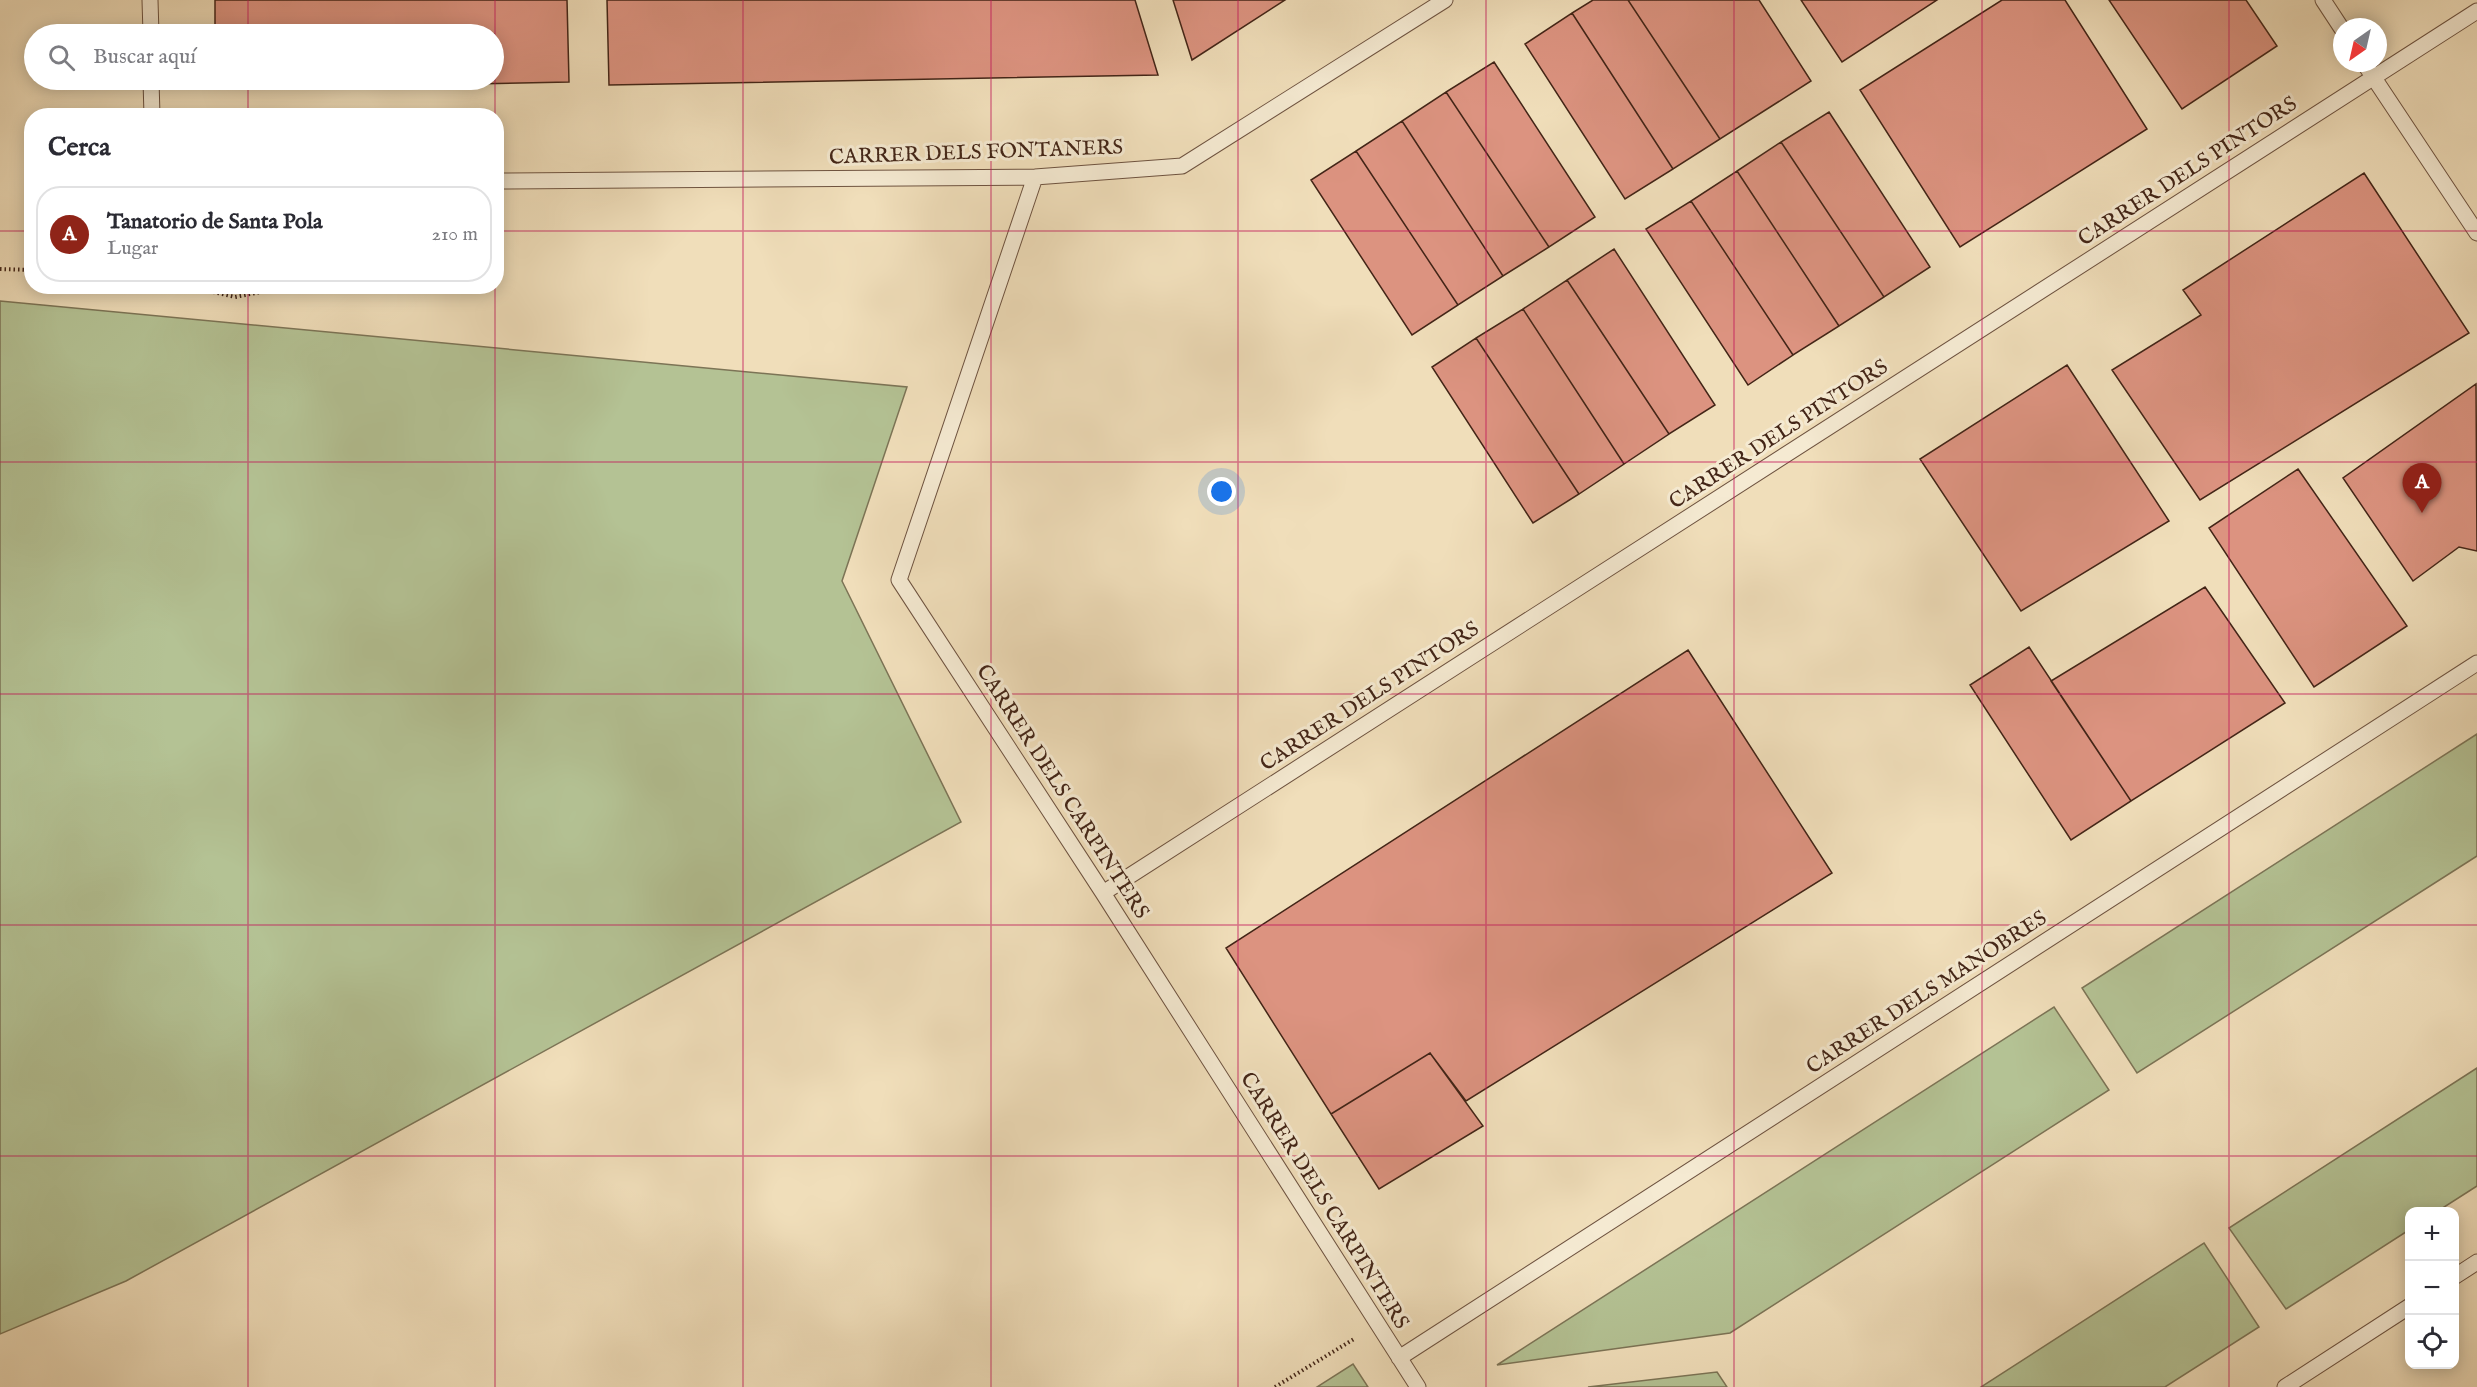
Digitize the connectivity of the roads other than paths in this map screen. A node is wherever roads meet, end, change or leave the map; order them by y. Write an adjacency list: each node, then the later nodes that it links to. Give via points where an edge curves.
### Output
1 (150, 0): 6 (lane)
2 (1445, 0): 11 (lane, CARRER DELS FONTANERS, via 1182,166)
3 (2324, 0): 5 (lane)
4 (2477, 11): 8 (lane, CARRER DELS PINTORS)
5 (2335, 18)
6 (151, 24)
7 (2370, 72): 8 (lane)
8 (2374, 78): 13 (lane); 15 (lane, CARRER DELS PINTORS)
9 (152, 90): 10 (lane)
10 (152, 108)
11 (1035, 177): 12 (lane, CARRER DELS FONTANERS); 15 (lane, CARRER DELS CARPINTERS, via 898,580)
12 (504, 181)
13 (2477, 233)
14 (2477, 663): 19 (lane, CARRER DELS MANOBRES)
15 (1103, 893): 19 (lane, CARRER DELS CARPINTERS)
16 (2477, 1262): 17 (lane)
17 (2459, 1274)
18 (2405, 1309): 21 (lane)
19 (1399, 1358): 20 (lane, CARRER DELS CARPINTERS)
20 (1418, 1387)
21 (2285, 1387)

